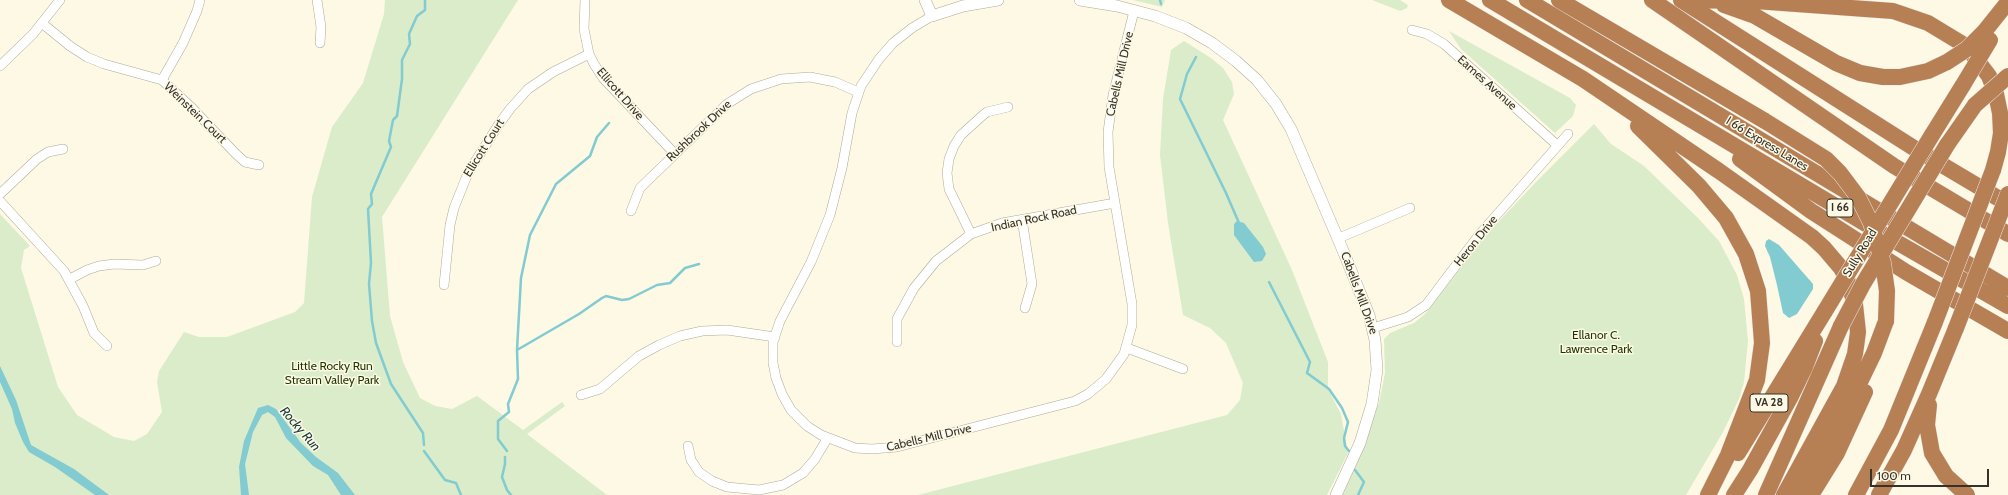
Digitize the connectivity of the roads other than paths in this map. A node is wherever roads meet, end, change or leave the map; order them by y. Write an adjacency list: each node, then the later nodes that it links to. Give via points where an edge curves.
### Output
1 (60, 0): 23 (street)
2 (200, 0): 32 (street, via 183,43)
3 (316, 0): 26 (street, via 321,27)
4 (586, 0): 28 (street, Ellicott Drive, via 584,29)
5 (925, 0): 22 (street)
6 (998, 0): 22 (street, Cabells Mill Drive, via 963,6)
7 (1080, 0): 20 (street, Cabells Mill Drive)
8 (1449, 0): 30 (highway)
9 (1490, 0): 36 (highway, I 66)
10 (1511, 0): 34 (highway, via 1619,64)
11 (1527, 0): 34 (highway, I 66 Express Lanes)
12 (1559, 0): 62 (highway, bridge, via 1765,122 1826,160 1840,173 1858,197 1870,223 1883,263 1887,291)
13 (1652, 0): 53 (highway, via 1894,166)
14 (1681, 0): 48 (highway, via 1917,150)
15 (1689, 0): 16 (highway)
16 (1700, 0): 19 (highway)
17 (1880, 0): 27 (highway, via 1925,16 1948,30)
18 (2008, 2): 25 (highway)
19 (1736, 4): 25 (highway, bridge, via 1836,63 1860,73 1883,77 1900,77 1928,71); 27 (highway, via 1894,11 1928,23)
20 (1134, 11): 47 (street, Cabells Mill Drive, via 1110,114 1108,149); 54 (street, Cabells Mill Drive, via 1155,16 1200,35 1225,52 1257,80 1291,129)
21 (2008, 12): 25 (highway, Sully Road / VA 28)
22 (932, 16): 33 (street, Cabells Mill Drive, via 893,43 872,68)
23 (43, 24): 29 (street); 32 (street, Weinstein Court, via 87,57)
24 (1412, 30): 39 (street, Eames Avenue, via 1433,36 1444,44)
25 (1987, 36): 61 (highway, Sully Road / VA 28, bridge, via 1963,85)
26 (320, 43)
27 (1966, 46): 43 (highway, via 1988,76 1999,107 2001,133)
28 (589, 54): 41 (street, Ellicott Drive, via 603,78); 57 (street, Ellicott Court, via 528,89 499,124 468,173 450,225)
29 (0, 66)
30 (1570, 71): 76 (highway, via 1581,83 1633,121 1715,204 1734,230 1751,267 1760,303 1762,325 1757,380); 80 (highway, via 1799,227 1824,248 1847,279 1858,321 1858,342 1852,367)
31 (2008, 76): 71 (highway, bridge, via 1975,105 1947,145 1870,272)
32 (162, 80): 42 (street, Weinstein Court, via 245,162)
33 (858, 92): 41 (street, Rushbrook Drive, via 835,82 810,77 766,82 727,104); 65 (street, Cabells Mill Drive, via 830,215 811,262 780,321)
34 (1696, 101): 58 (highway, I 66 Express Lanes)
35 (1008, 107): 52 (street, via 987,112 982,116 961,136 949,159 949,189)
36 (1673, 109): 59 (highway, I 66); 64 (highway, via 1811,211 1906,272)
37 (2008, 133): 43 (highway)
38 (1568, 134): 39 (street, Heron Drive)
39 (1557, 146): 63 (street, Heron Drive, via 1470,247 1426,305 1408,317)
40 (63, 149): 44 (street, via 48,152 37,159)
41 (675, 154): 50 (street, Rushbrook Drive, via 640,188)
42 (259, 165)
43 (1993, 170): 83 (highway, bridge, via 1891,430)
44 (0, 194)
45 (2008, 194): 70 (highway, bridge)
46 (0, 202): 56 (street)
47 (1115, 203): 51 (street, Indian Rock Road); 68 (street, Cabells Mill Drive, via 1132,304 1132,325)
48 (2008, 204)
49 (1410, 208): 54 (street)
50 (631, 211)
51 (1022, 219): 52 (street, Indian Rock Road); 60 (street, via 1032,284)
52 (971, 234): 66 (street, Indian Rock Road, via 936,261 914,288 897,319)
53 (2008, 234)
54 (1339, 238): 63 (street, Cabells Mill Drive)
55 (156, 261): 56 (street, via 143,265 99,266)
56 (70, 279): 67 (street, via 94,333)
57 (444, 284)
58 (2008, 288)
59 (2008, 306)
60 (1025, 308)
61 (1825, 311): 76 (highway, Sully Road / VA 28); 77 (highway, via 1802,373)
62 (1886, 321): 81 (highway, via 1859,384); 82 (highway, via 1859,406 1837,453)
63 (1373, 328): 75 (street, Cabells Mill Drive, via 1377,370 1374,398 1360,443)
64 (2008, 331)
65 (775, 337): 72 (street, via 727,330 702,331 680,336 639,356 600,388); 73 (street, Cabells Mill Drive, via 773,362 782,394 796,415)
66 (897, 342)
67 (106, 346)
68 (1127, 348): 69 (street); 73 (street, Cabells Mill Drive, via 1106,378 1088,394 1075,400 889,448 863,449)
69 (1183, 369)
70 (1934, 382): 84 (highway, via 1904,450); 85 (highway, via 1927,425 1932,453 1946,476)
71 (1814, 384): 78 (highway, via 1791,423); 79 (highway)
72 (581, 395)
73 (827, 439): 74 (street, via 803,473 783,485 760,490 728,487 712,481 699,472 691,460)
74 (688, 446)
75 (1336, 495)
76 (1710, 495)
77 (1734, 495)
78 (1739, 495)
79 (1766, 495)
80 (1784, 495)
81 (1795, 495)
82 (1811, 495)
83 (1856, 495)
84 (1879, 495)
85 (1967, 495)

